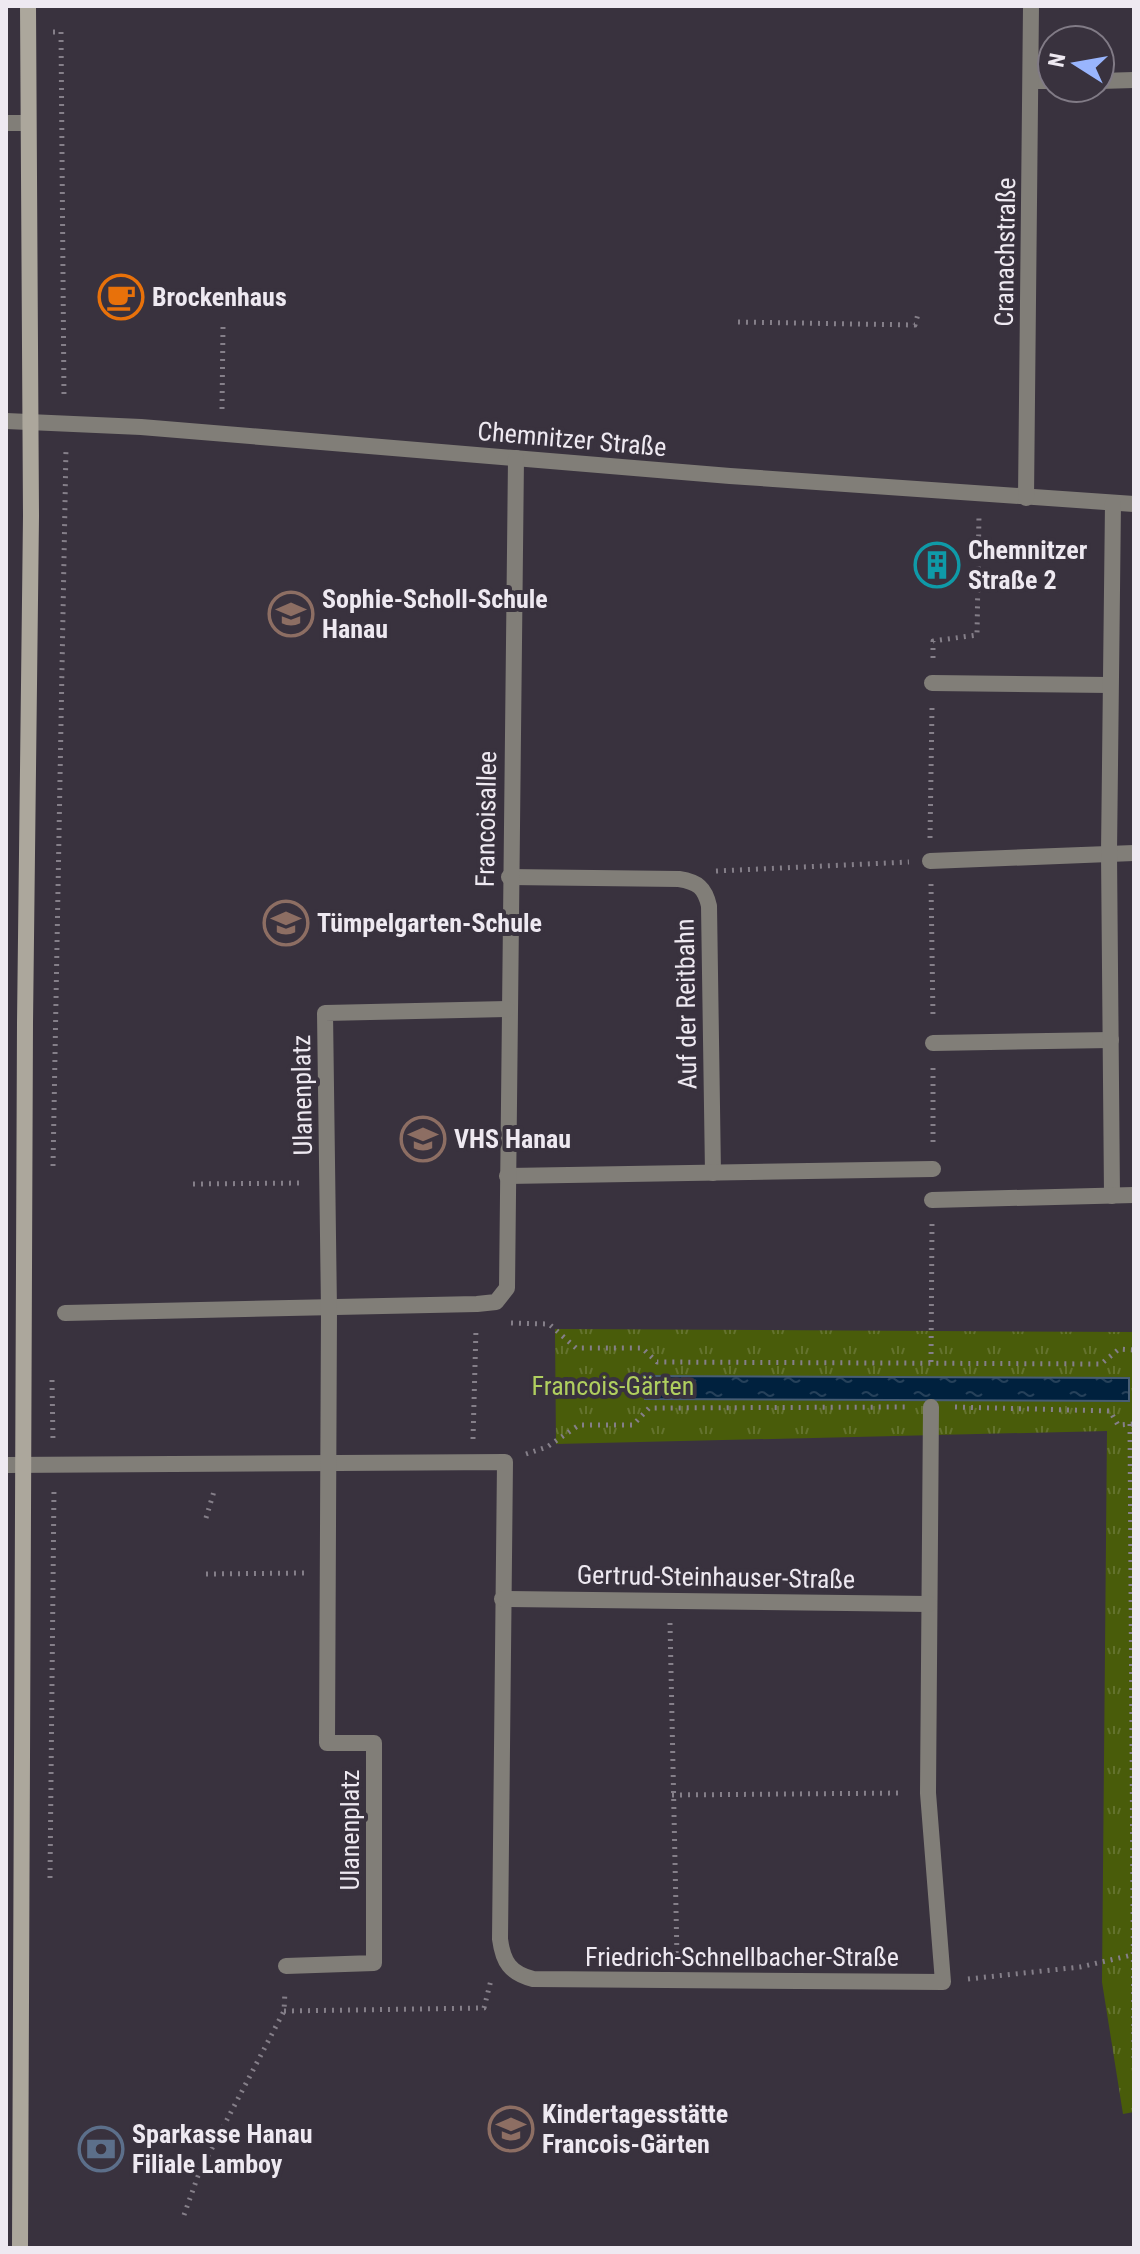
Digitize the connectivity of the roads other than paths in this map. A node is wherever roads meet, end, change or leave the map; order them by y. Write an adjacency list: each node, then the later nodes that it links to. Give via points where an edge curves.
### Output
1 (28, 6): 6 (main road)
2 (1031, 6): 3 (street, Cranachstraße)
3 (1031, 81): 4 (street); 10 (street, Cranachstraße)
4 (1036, 81)
5 (6, 123): 6 (street)
6 (27, 123): 8 (main road)
7 (6, 421): 8 (street, Chemnitzer Straße)
8 (31, 422): 9 (street, Chemnitzer Straße); 33 (main road)
9 (516, 458): 10 (street, Chemnitzer Straße); 18 (street, Francoisallee)
10 (1026, 498): 11 (street, Chemnitzer Straße)
11 (1113, 503): 12 (street, Chemnitzer Straße); 14 (street)
12 (1134, 504)
13 (932, 683): 14 (street)
14 (1110, 685): 15 (street)
15 (1109, 853): 16 (street); 17 (street); 20 (street)
16 (1134, 853)
17 (930, 861)
18 (509, 877): 19 (street, Francoisallee); 23 (street, Auf der Reitbahn, via 679,879 700,885 709,906)
19 (507, 1009): 24 (street, Francoisallee); 28 (street, Ulanenplatz, via 325,1013)
20 (1111, 1040): 21 (street); 26 (street)
21 (933, 1043)
22 (933, 1169): 23 (street)
23 (713, 1173): 24 (street)
24 (507, 1176): 28 (street, Francoisallee, via 507,1288 496,1302)
25 (1134, 1195): 26 (street)
26 (1112, 1196): 27 (street)
27 (932, 1200)
28 (329, 1310): 29 (street); 31 (street, Ulanenplatz)
29 (65, 1313)
30 (931, 1407): 35 (street)
31 (329, 1463): 33 (street); 34 (street, via 505,1462); 36 (street, Ulanenplatz, via 327,1743 374,1743 374,1963)
32 (6, 1465): 33 (street)
33 (25, 1465): 37 (main road)
34 (502, 1599): 35 (street, Gertrud-Steinhauser-Straße); 35 (street, Friedrich-Schnellbacher-Straße, via 500,1939 507,1966 533,1979 678,1982 943,1982 928,1793)
35 (929, 1604)
36 (286, 1966)
37 (20, 2248)

